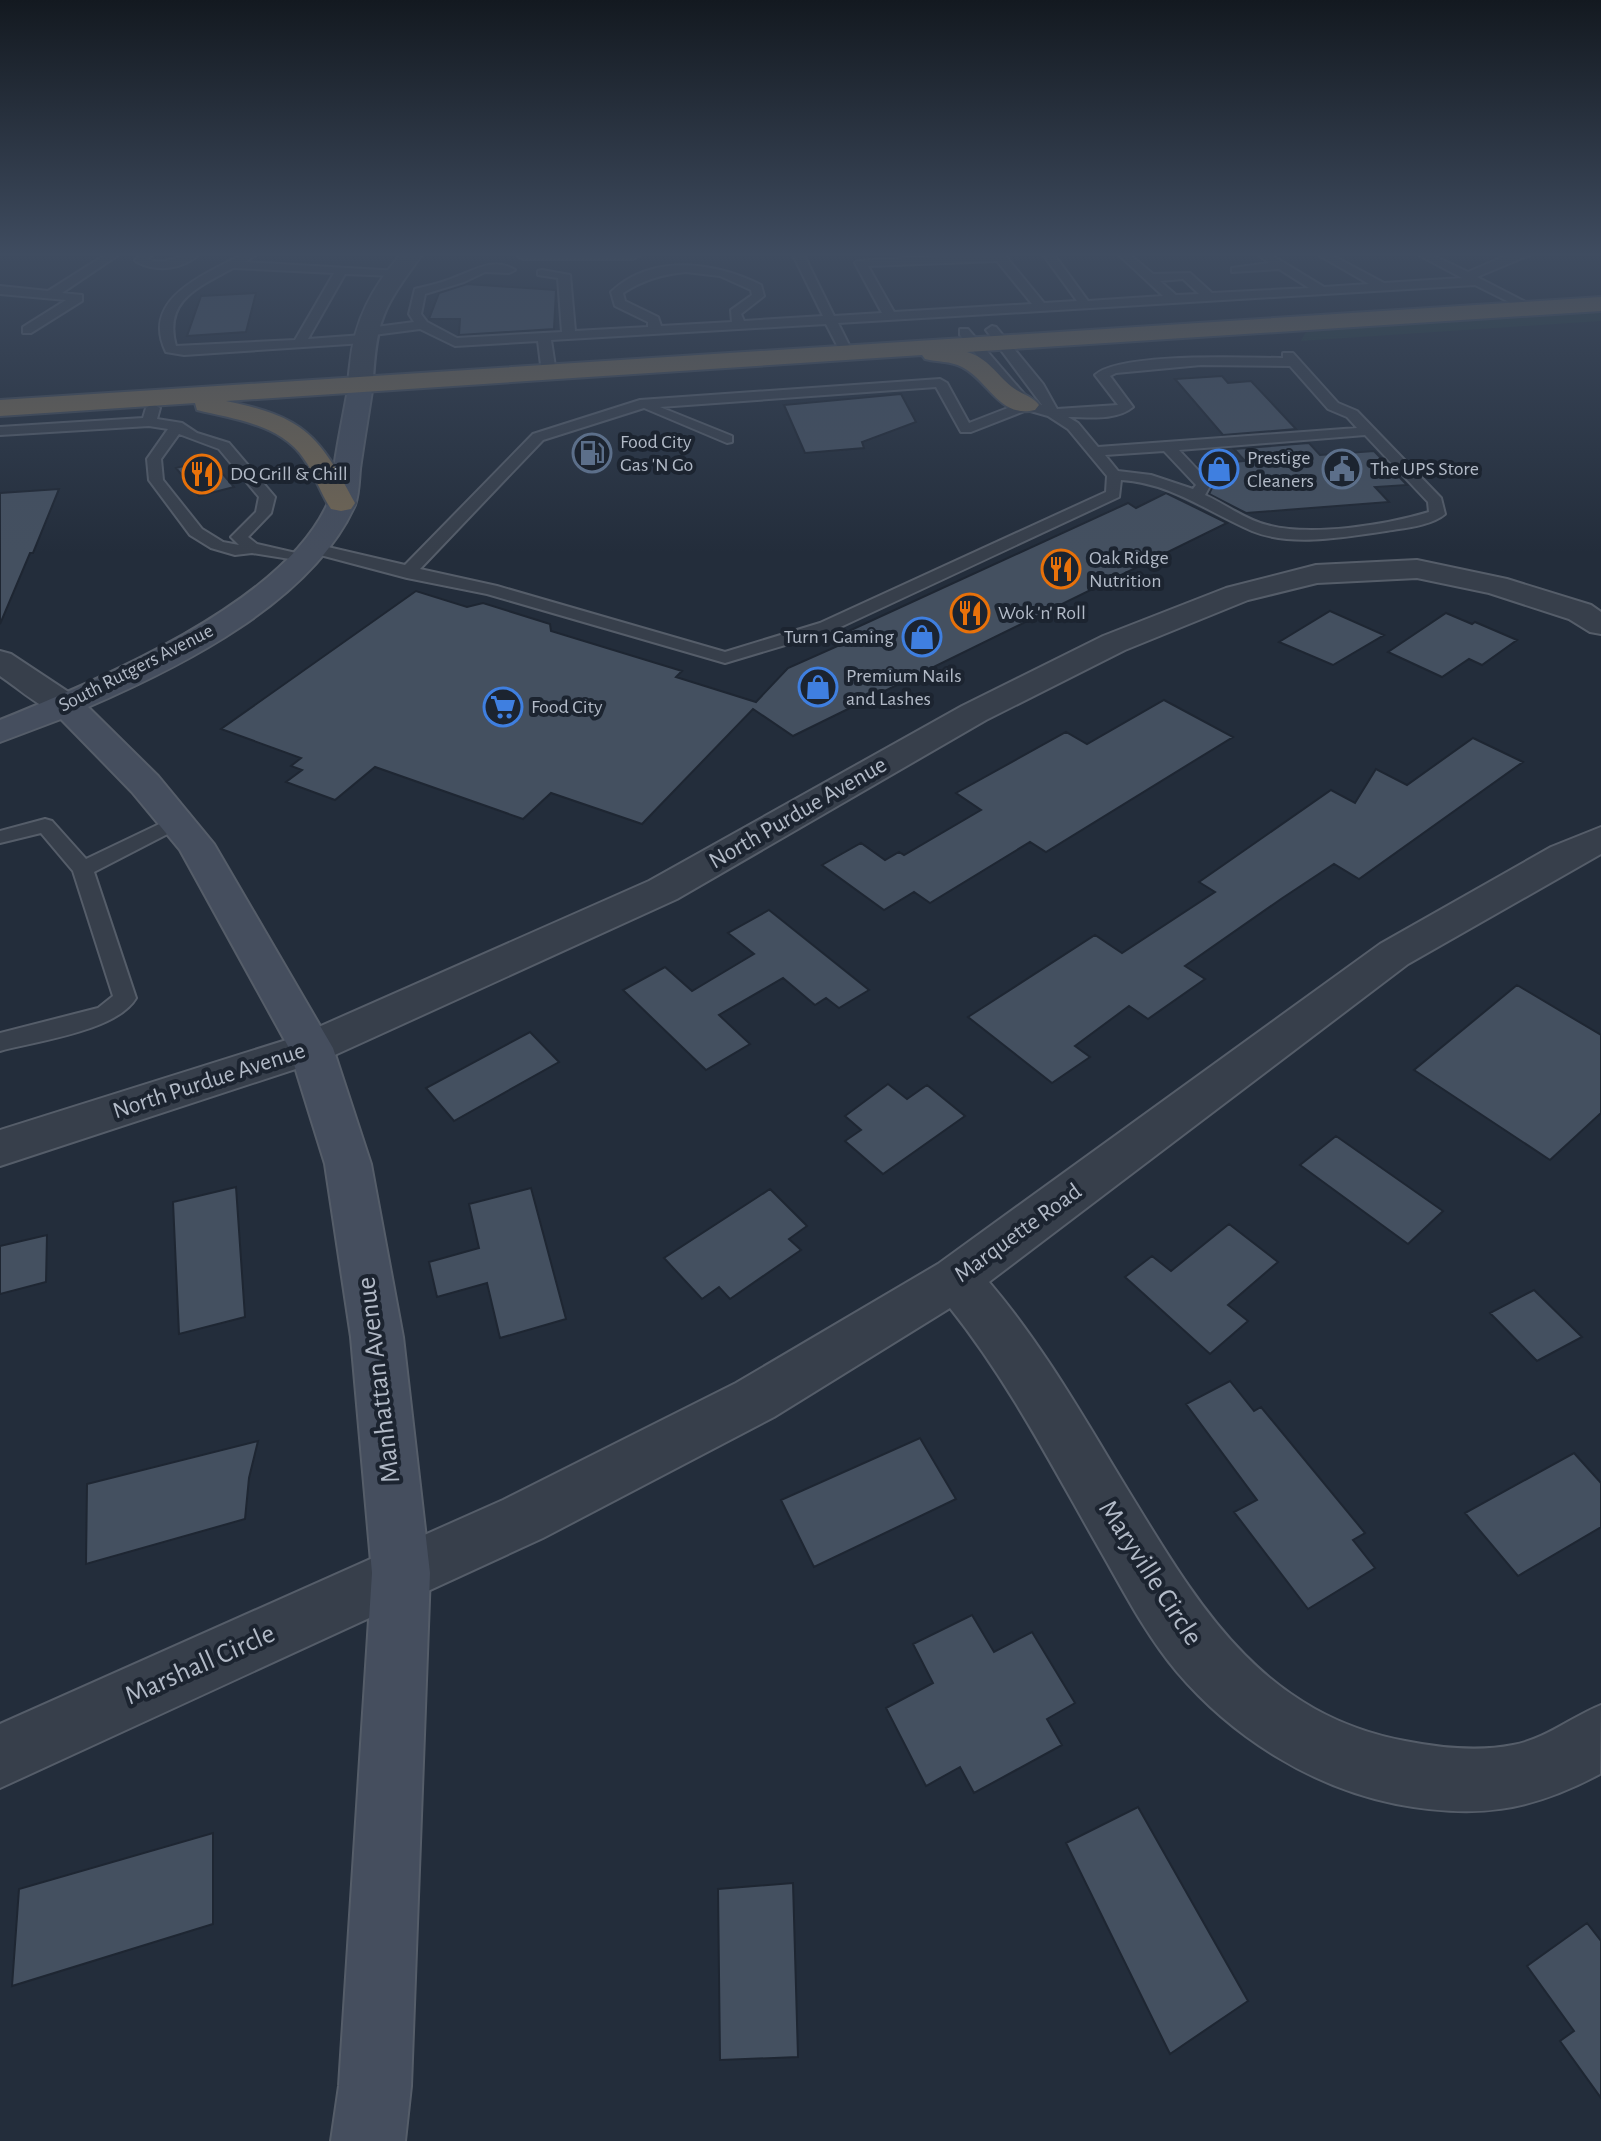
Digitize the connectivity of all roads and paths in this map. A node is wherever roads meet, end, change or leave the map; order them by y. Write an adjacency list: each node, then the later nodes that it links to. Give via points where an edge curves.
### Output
1 (363, 353): 13 (street)
2 (527, 353): 10 (lane)
3 (550, 353): 10 (lane)
4 (594, 353): 10 (highway)
5 (759, 353): 12 (highway)
6 (993, 353): 16 (lane)
7 (1001, 353): 19 (lane, via 1038,387)
8 (1276, 353): 11 (highway)
9 (1294, 353): 11 (highway)
10 (547, 356): 12 (highway); 13 (highway)
11 (1291, 359): 19 (lane, via 1113,369 1102,375 1126,407 1114,412); 22 (lane, via 1333,406 1352,414)
12 (714, 362): 16 (highway, via 951,355 973,361 1006,398)
13 (362, 377): 14 (highway); 18 (highway); 28 (street, South Rutgers Avenue)
14 (0, 393)
15 (640, 404): 16 (lane, via 940,383 966,429); 23 (lane); 31 (lane, via 538,437)
16 (1026, 405): 19 (lane)
17 (0, 408): 18 (highway)
18 (152, 410): 20 (lane); 21 (lane); 28 (highway, via 216,406 292,434 312,450)
19 (1053, 413): 25 (lane, via 1073,426)
20 (177, 426): 29 (lane, via 224,446 267,497 263,513 239,537); 29 (lane, via 154,459 156,480 196,532 217,545)
21 (0, 431)
22 (1368, 431): 24 (lane); 27 (lane, via 1436,501 1437,514 1387,526 1280,533 1259,529)
23 (727, 439)
24 (1166, 445): 25 (lane); 27 (lane, via 1204,484)
25 (1092, 452): 26 (lane)
26 (1114, 475): 27 (lane, via 1139,475); 31 (lane, via 1114,494 826,627 725,658 491,590)
27 (1196, 497)
28 (341, 503): 30 (street, South Rutgers Avenue)
29 (252, 548): 30 (lane)
30 (309, 554): 31 (lane); 34 (street, South Rutgers Avenue, via 259,598 201,638)
31 (407, 573)
32 (1601, 625): 41 (street, North Purdue Avenue, via 1580,612 1496,585 1417,569 1316,574 1237,594 1114,643 974,713 663,890)
33 (0, 661): 34 (street)
34 (67, 706): 35 (street, South Rutgers Avenue); 36 (street, Manhattan Avenue)
35 (0, 732)
36 (176, 822): 39 (lane); 41 (street, Manhattan Avenue, via 239,917)
37 (0, 837): 39 (lane, via 45,825)
38 (1601, 839): 43 (street, Marquette Road, via 1394,954)
39 (83, 869): 40 (lane, via 125,998 106,1014)
40 (0, 1042)
41 (311, 1048): 42 (street, North Purdue Avenue); 44 (street, Manhattan Avenue, via 348,1164 377,1337)
42 (0, 1148)
43 (956, 1279): 44 (street, Marquette Road, via 725,1417 523,1519); 45 (street, Maryville Circle, via 1048,1411 1175,1621 1256,1707 1337,1756 1393,1773 1478,1782 1525,1777 1569,1758)
44 (401, 1573): 46 (street, Marshall Circle); 47 (street, Manhattan Avenue)
45 (1601, 1736)
46 (0, 1756)
47 (368, 2141)

